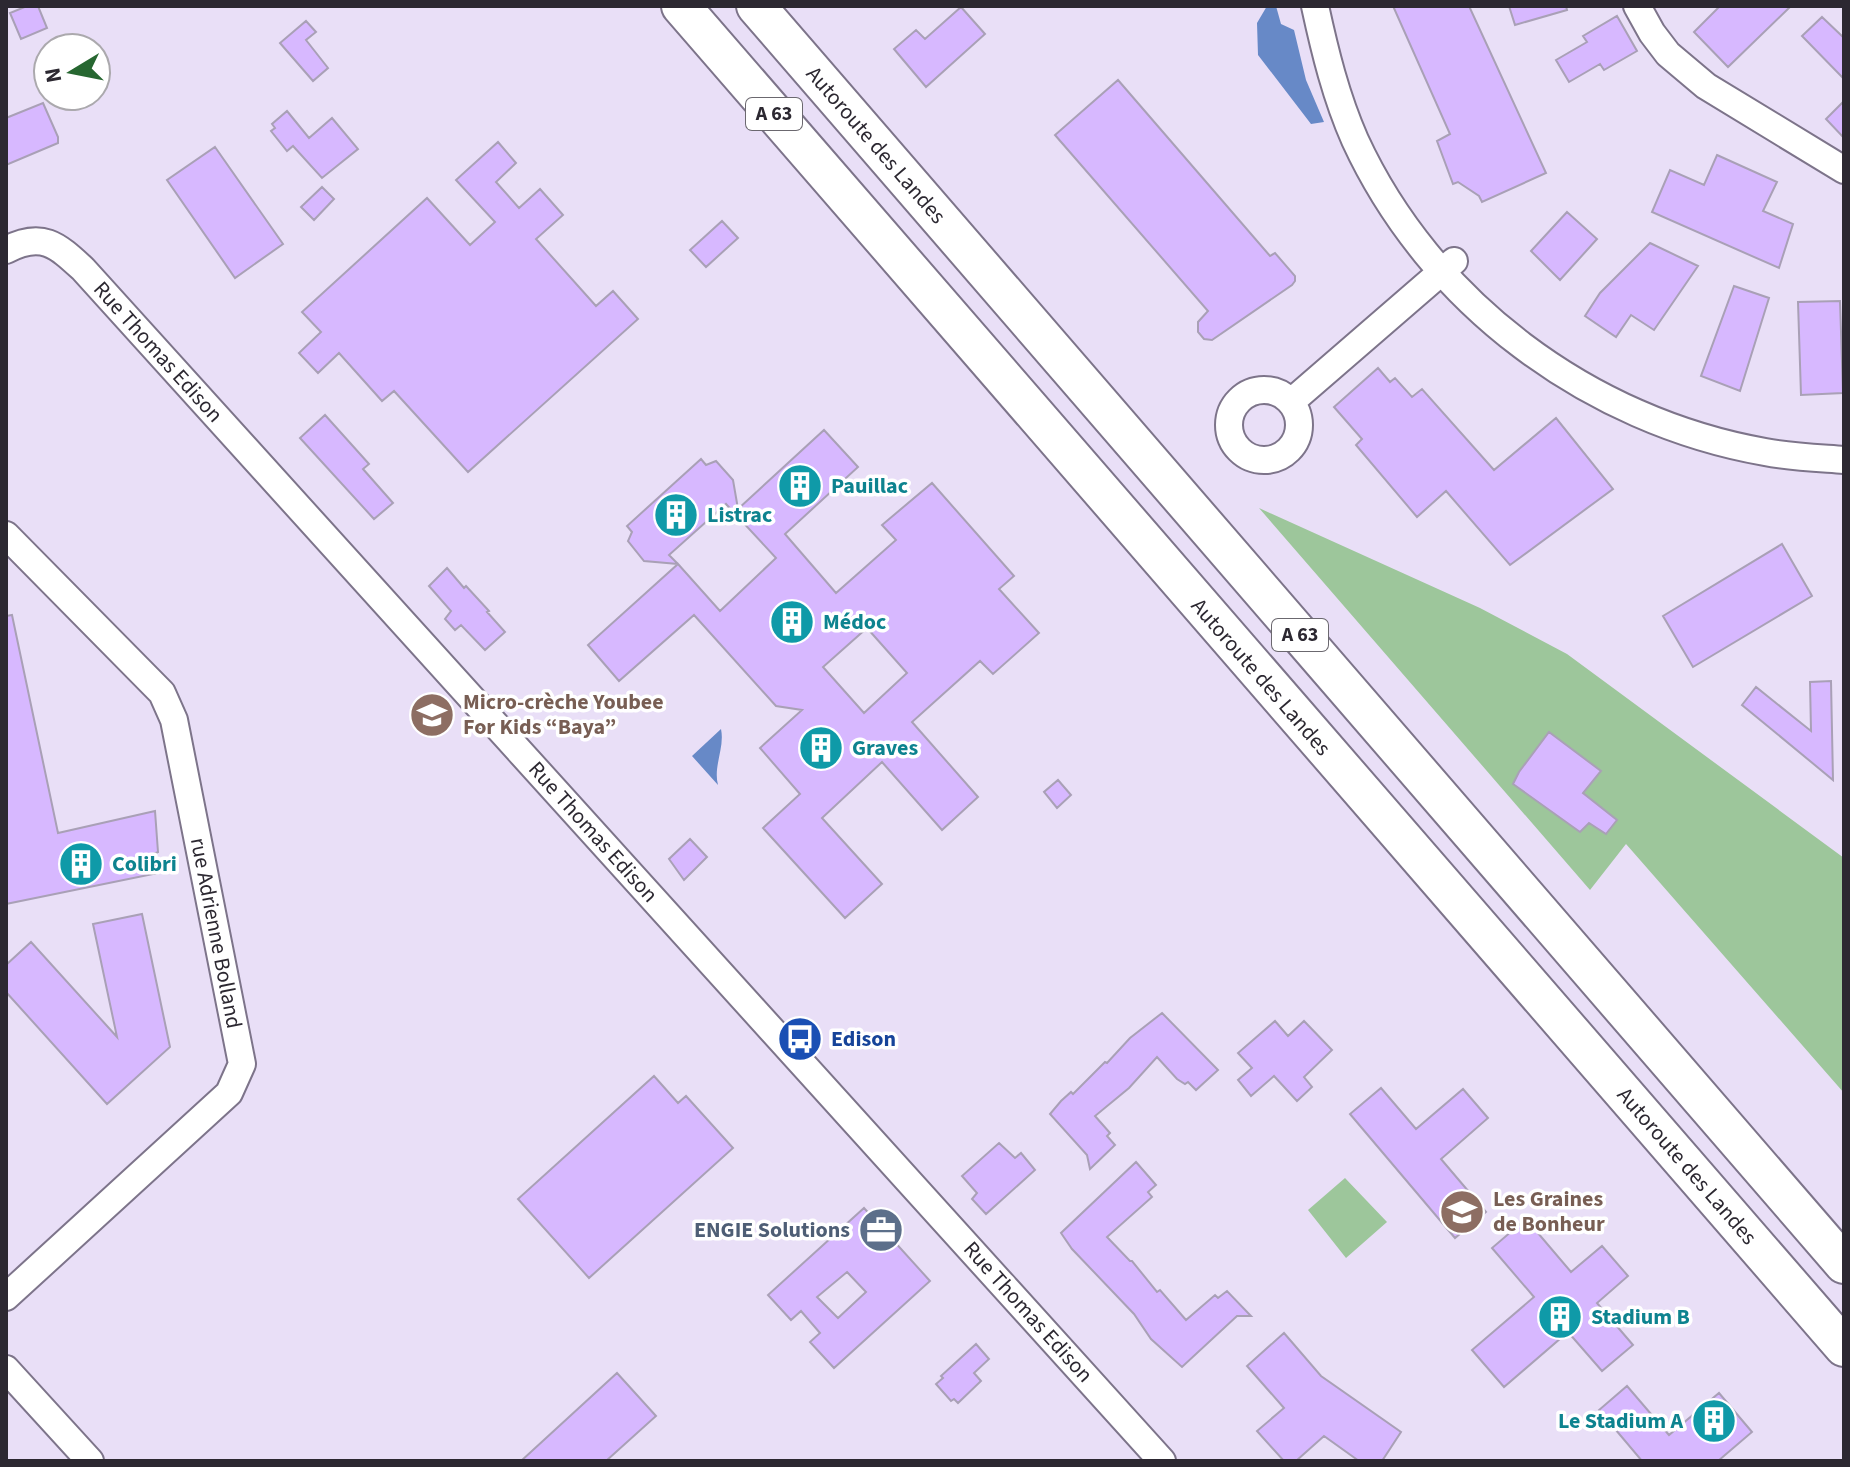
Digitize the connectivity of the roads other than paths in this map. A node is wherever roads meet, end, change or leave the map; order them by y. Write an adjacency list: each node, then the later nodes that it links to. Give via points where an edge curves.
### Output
1 (661, 6): 8 (highway, via 763,120)
2 (681, 6): 8 (highway, Autoroute des Landes / A 63)
3 (1315, 6): 10 (street, via 1336,93 1375,179 1403,224)
4 (1330, 6): 10 (street, via 1351,87 1384,160)
5 (1637, 6): 7 (street, via 1668,54 1706,86)
6 (757, 7): 15 (highway, Autoroute des Landes / A 63)
7 (1844, 170)
8 (868, 221): 17 (highway, Autoroute des Landes / A 63)
9 (6, 250): 20 (street, Rue Thomas Edison, via 22,242 55,244 83,269)
10 (1448, 266): 11 (street); 12 (street, via 1536,338 1619,390 1726,428 1770,438); 13 (street, via 1488,318 1526,350 1616,405 1765,452)
11 (1291, 402)
12 (1844, 443)
13 (1844, 460)
14 (6, 535): 16 (street, rue Adrienne Bolland, via 162,693 174,720 242,1064 229,1093)
15 (1844, 1264)
16 (6, 1297)
17 (1844, 1347)
18 (6, 1369): 19 (street)
19 (90, 1461)
20 (1162, 1461)

